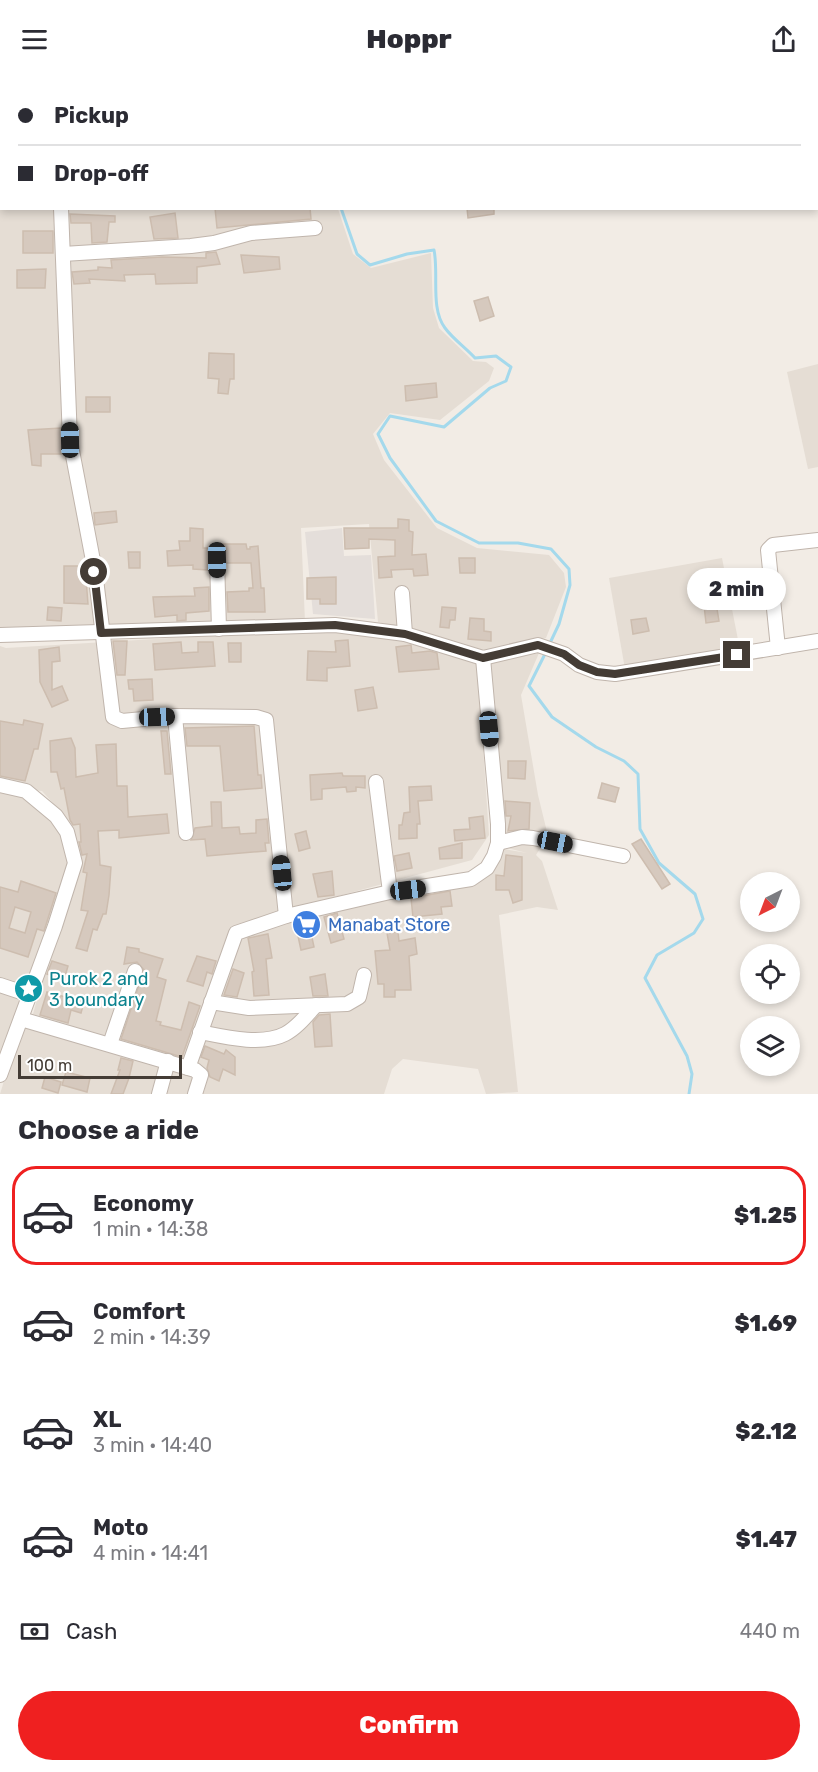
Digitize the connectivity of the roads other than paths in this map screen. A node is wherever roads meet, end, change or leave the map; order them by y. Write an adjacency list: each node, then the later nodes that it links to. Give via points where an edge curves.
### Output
1 (61, 210): 3 (street)
2 (315, 228): 3 (street, via 251,233 191,246)
3 (63, 254): 8 (street, via 70,440)
4 (818, 540): 12 (street, via 773,545 768,550)
5 (217, 560): 7 (street)
6 (402, 593): 9 (street)
7 (219, 629): 8 (street); 9 (street, via 335,625)
8 (101, 633): 10 (street); 14 (street, via 113,717 122,721)
9 (405, 634): 13 (street)
10 (0, 635)
11 (818, 641): 12 (street)
12 (778, 648): 13 (street, via 615,674 597,672 538,645)
13 (483, 658): 18 (street)
14 (175, 716): 17 (street); 21 (street, via 266,720)
15 (376, 782): 20 (street)
16 (0, 785): 25 (street, via 26,792 56,816 67,832 75,862)
17 (186, 833)
18 (498, 843): 19 (street, via 533,838); 20 (street, via 487,868 471,879)
19 (623, 856)
20 (390, 892): 21 (street)
21 (286, 916): 26 (street, via 236,933)
22 (135, 971): 30 (street)
23 (364, 975): 27 (street, via 354,1001)
24 (0, 985): 25 (street)
25 (30, 994): 28 (street)
26 (211, 1002): 27 (street, via 249,1008); 29 (street)
27 (316, 1005): 29 (street, via 290,1031 277,1037 226,1037)
28 (21, 1019): 30 (street); 31 (street)
29 (201, 1032): 33 (street)
30 (110, 1044): 32 (street)
31 (3, 1057): 34 (street)
32 (168, 1060): 33 (street); 35 (street)
33 (188, 1068): 36 (street, via 201,1075)
34 (0, 1075)
35 (159, 1094)
36 (195, 1094)

